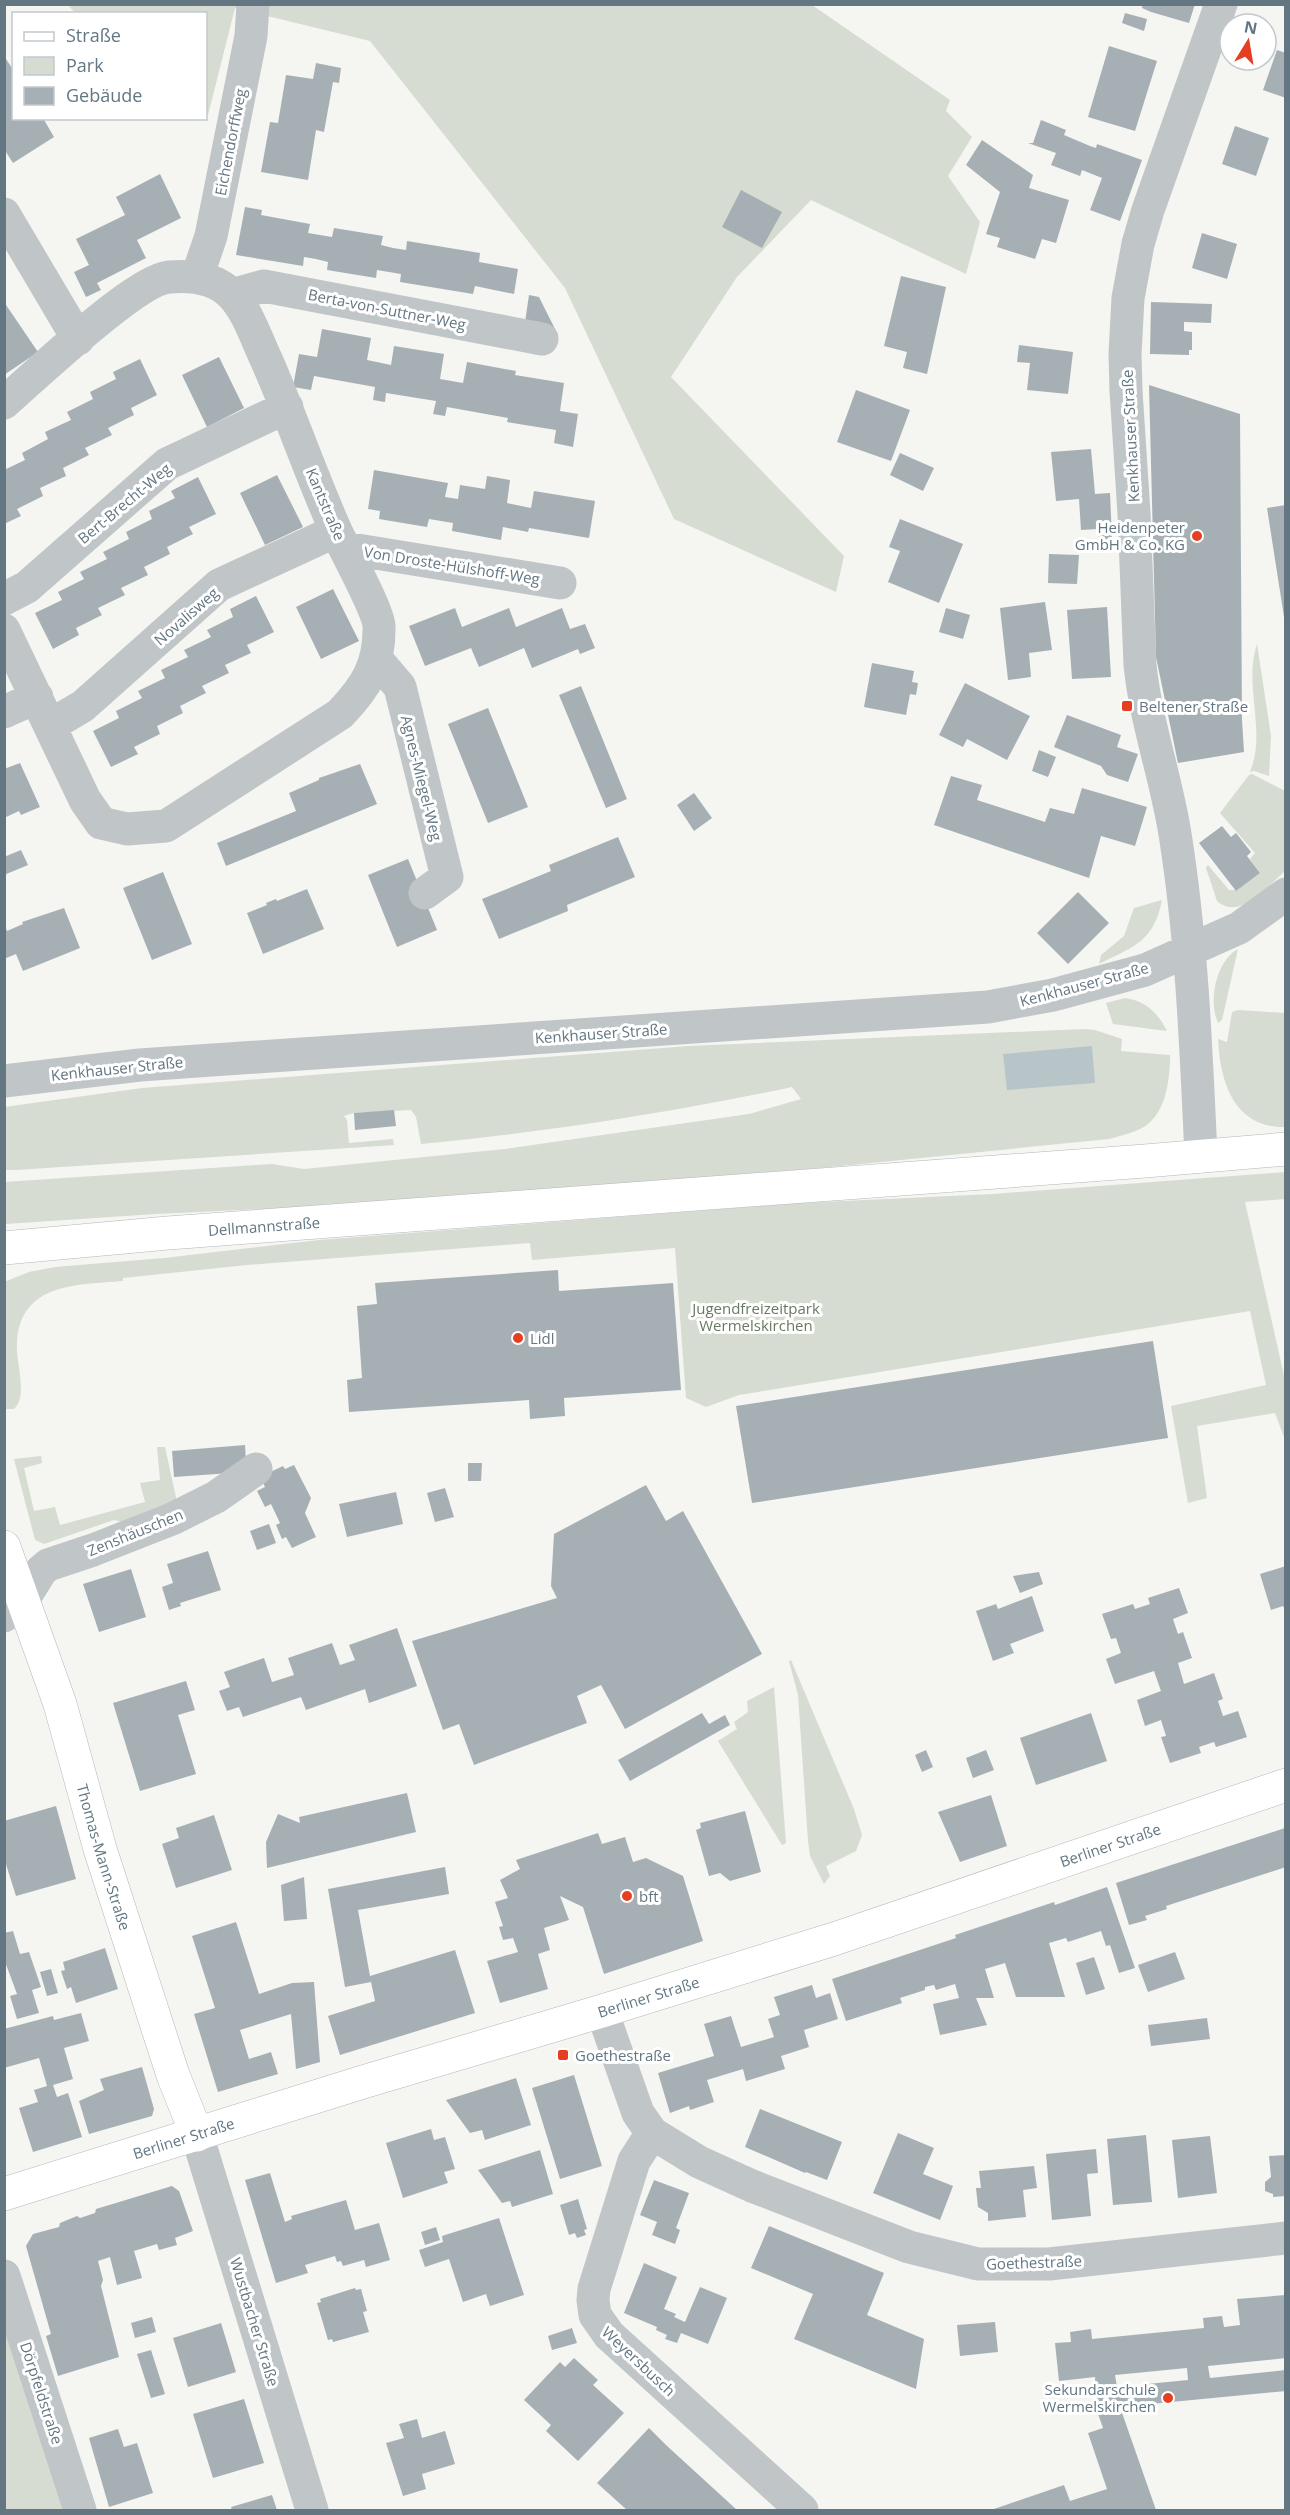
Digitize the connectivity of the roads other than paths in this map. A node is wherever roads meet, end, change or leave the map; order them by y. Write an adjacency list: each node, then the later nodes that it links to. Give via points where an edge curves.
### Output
1 (253, 4): 4 (street, Eichendorffweg, via 251,36 214,224)
2 (1221, 4): 19 (street, Kenkhauser Straße, via 1142,233 1129,289 1126,333 1140,665 1152,736 1173,816)
3 (4, 213): 6 (street)
4 (197, 277): 5 (street, Kantstraße); 6 (street, Kantstraße, via 166,277 136,291)
5 (232, 295): 7 (street, Berta-von-Suttner-Weg, via 264,286); 9 (street, Kantstraße, via 247,318)
6 (78, 339): 8 (street, Kantstraße)
7 (542, 339)
8 (4, 404)
9 (287, 407): 10 (street, Kantstraße); 12 (street, Bert-Brecht-Weg, via 167,464 27,587)
10 (341, 540): 11 (street, Von Droste-Hülshoff-Weg); 14 (street, Kantstraße, via 379,623); 15 (street, Novalisweg, via 219,585 82,706)
11 (560, 583)
12 (4, 599)
13 (4, 630): 15 (street)
14 (377, 660): 15 (street, Kantstraße, via 360,692 340,714 166,826 127,830 101,823); 17 (street, Agnes-Miegel-Weg, via 400,687 447,877)
15 (44, 711): 16 (street, Novalisweg)
16 (4, 712)
17 (425, 893)
18 (1286, 894): 19 (street, via 1239,928)
19 (1190, 949): 20 (street, Kenkhauser Straße, via 1145,970 1053,995 988,1007 140,1065); 22 (street, Kenkhauser Straße)
20 (4, 1081)
21 (1286, 1149): 22 (main road, Dellmannstraße)
22 (1201, 1156): 23 (main road, Dellmannstraße)
23 (4, 1248)
24 (256, 1469): 26 (street, Zenshäuschen, via 216,1497 172,1518 48,1565)
25 (4, 1547): 26 (main road, Thomas-Mann-Straße)
26 (14, 1608): 30 (main road, Thomas-Mann-Straße, via 60,1704 100,1848 170,2064)
27 (1286, 1785): 28 (main road, Berliner Straße, via 845,1935)
28 (602, 2011): 29 (street, Goethestraße, via 638,2114); 30 (main road, Berliner Straße)
29 (652, 2133): 32 (street, Goethestraße, via 699,2162 752,2186 909,2247 978,2264 1049,2264); 36 (street, Weyersbusch, via 634,2161 599,2272 593,2300 596,2315 609,2335)
30 (197, 2134): 31 (main road, Berliner Straße); 35 (street, Wustbacher Straße)
31 (4, 2194)
32 (1286, 2238)
33 (4, 2276): 34 (street, Dörpfeldstraße)
34 (80, 2511)
35 (312, 2511)
36 (801, 2511)

